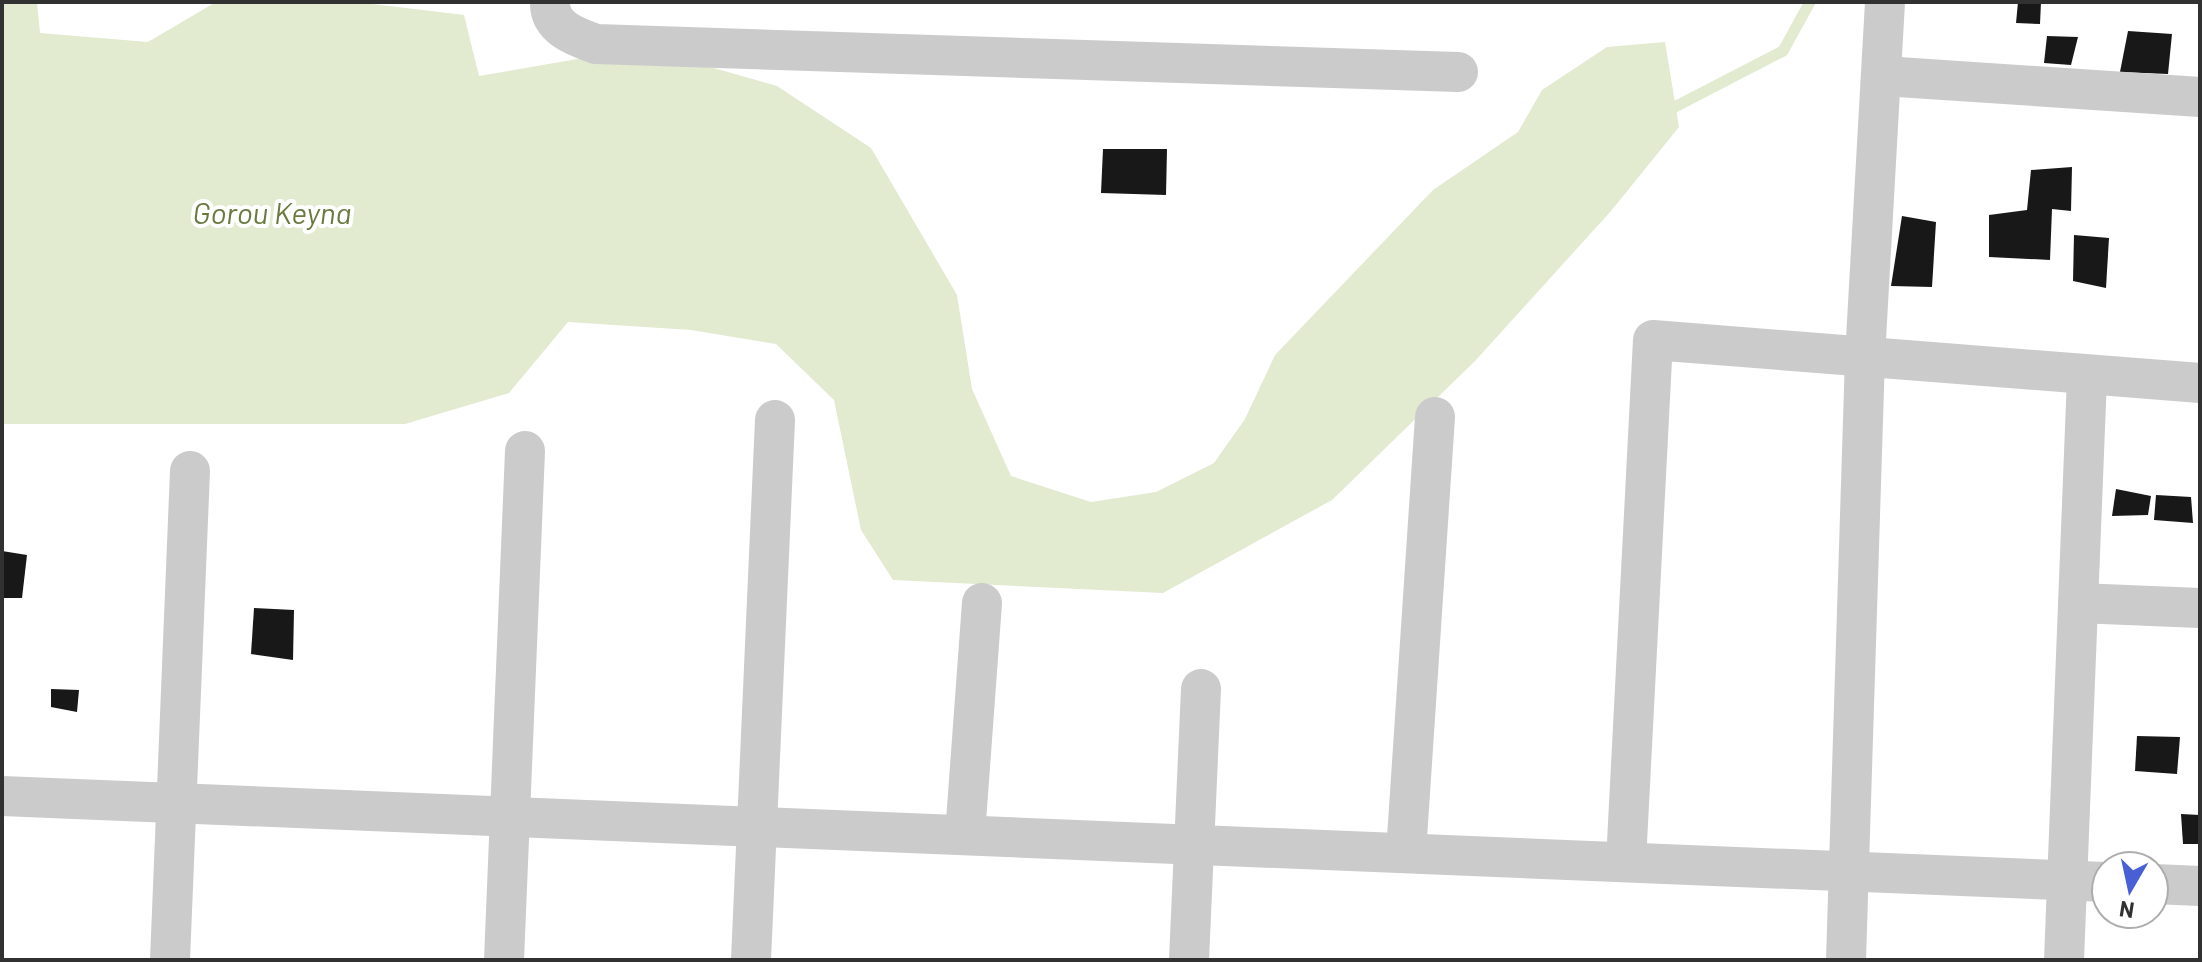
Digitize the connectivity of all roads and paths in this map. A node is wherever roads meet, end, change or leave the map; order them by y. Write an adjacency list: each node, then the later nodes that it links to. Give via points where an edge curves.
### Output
1 (550, 2): 3 (street, via 564,32 596,44)
2 (1885, 2): 4 (street)
3 (1458, 72)
4 (1883, 76): 5 (street); 6 (street)
5 (2200, 97)
6 (1865, 357): 7 (street); 24 (street, via 1653,340); 25 (street)
7 (2087, 377): 8 (street); 14 (street)
8 (2200, 383)
9 (1435, 417): 23 (street)
10 (775, 420): 20 (street)
11 (525, 451): 19 (street)
12 (190, 471): 18 (street)
13 (982, 603): 21 (street)
14 (2078, 603): 15 (street); 26 (street)
15 (2200, 608)
16 (1201, 689): 22 (street)
17 (2, 796): 18 (street)
18 (176, 803): 19 (street); 30 (street)
19 (510, 816): 20 (street); 31 (street)
20 (757, 827): 21 (street); 32 (street)
21 (965, 835): 22 (street)
22 (1194, 844): 23 (street); 33 (street)
23 (1406, 853): 24 (street)
24 (1626, 862): 25 (street)
25 (1848, 871): 26 (street); 34 (street)
26 (2067, 880): 27 (street); 35 (street)
27 (2090, 881)
28 (2170, 885): 29 (street)
29 (2200, 886)
30 (170, 960)
31 (504, 960)
32 (751, 960)
33 (1189, 960)
34 (1846, 960)
35 (2064, 960)

